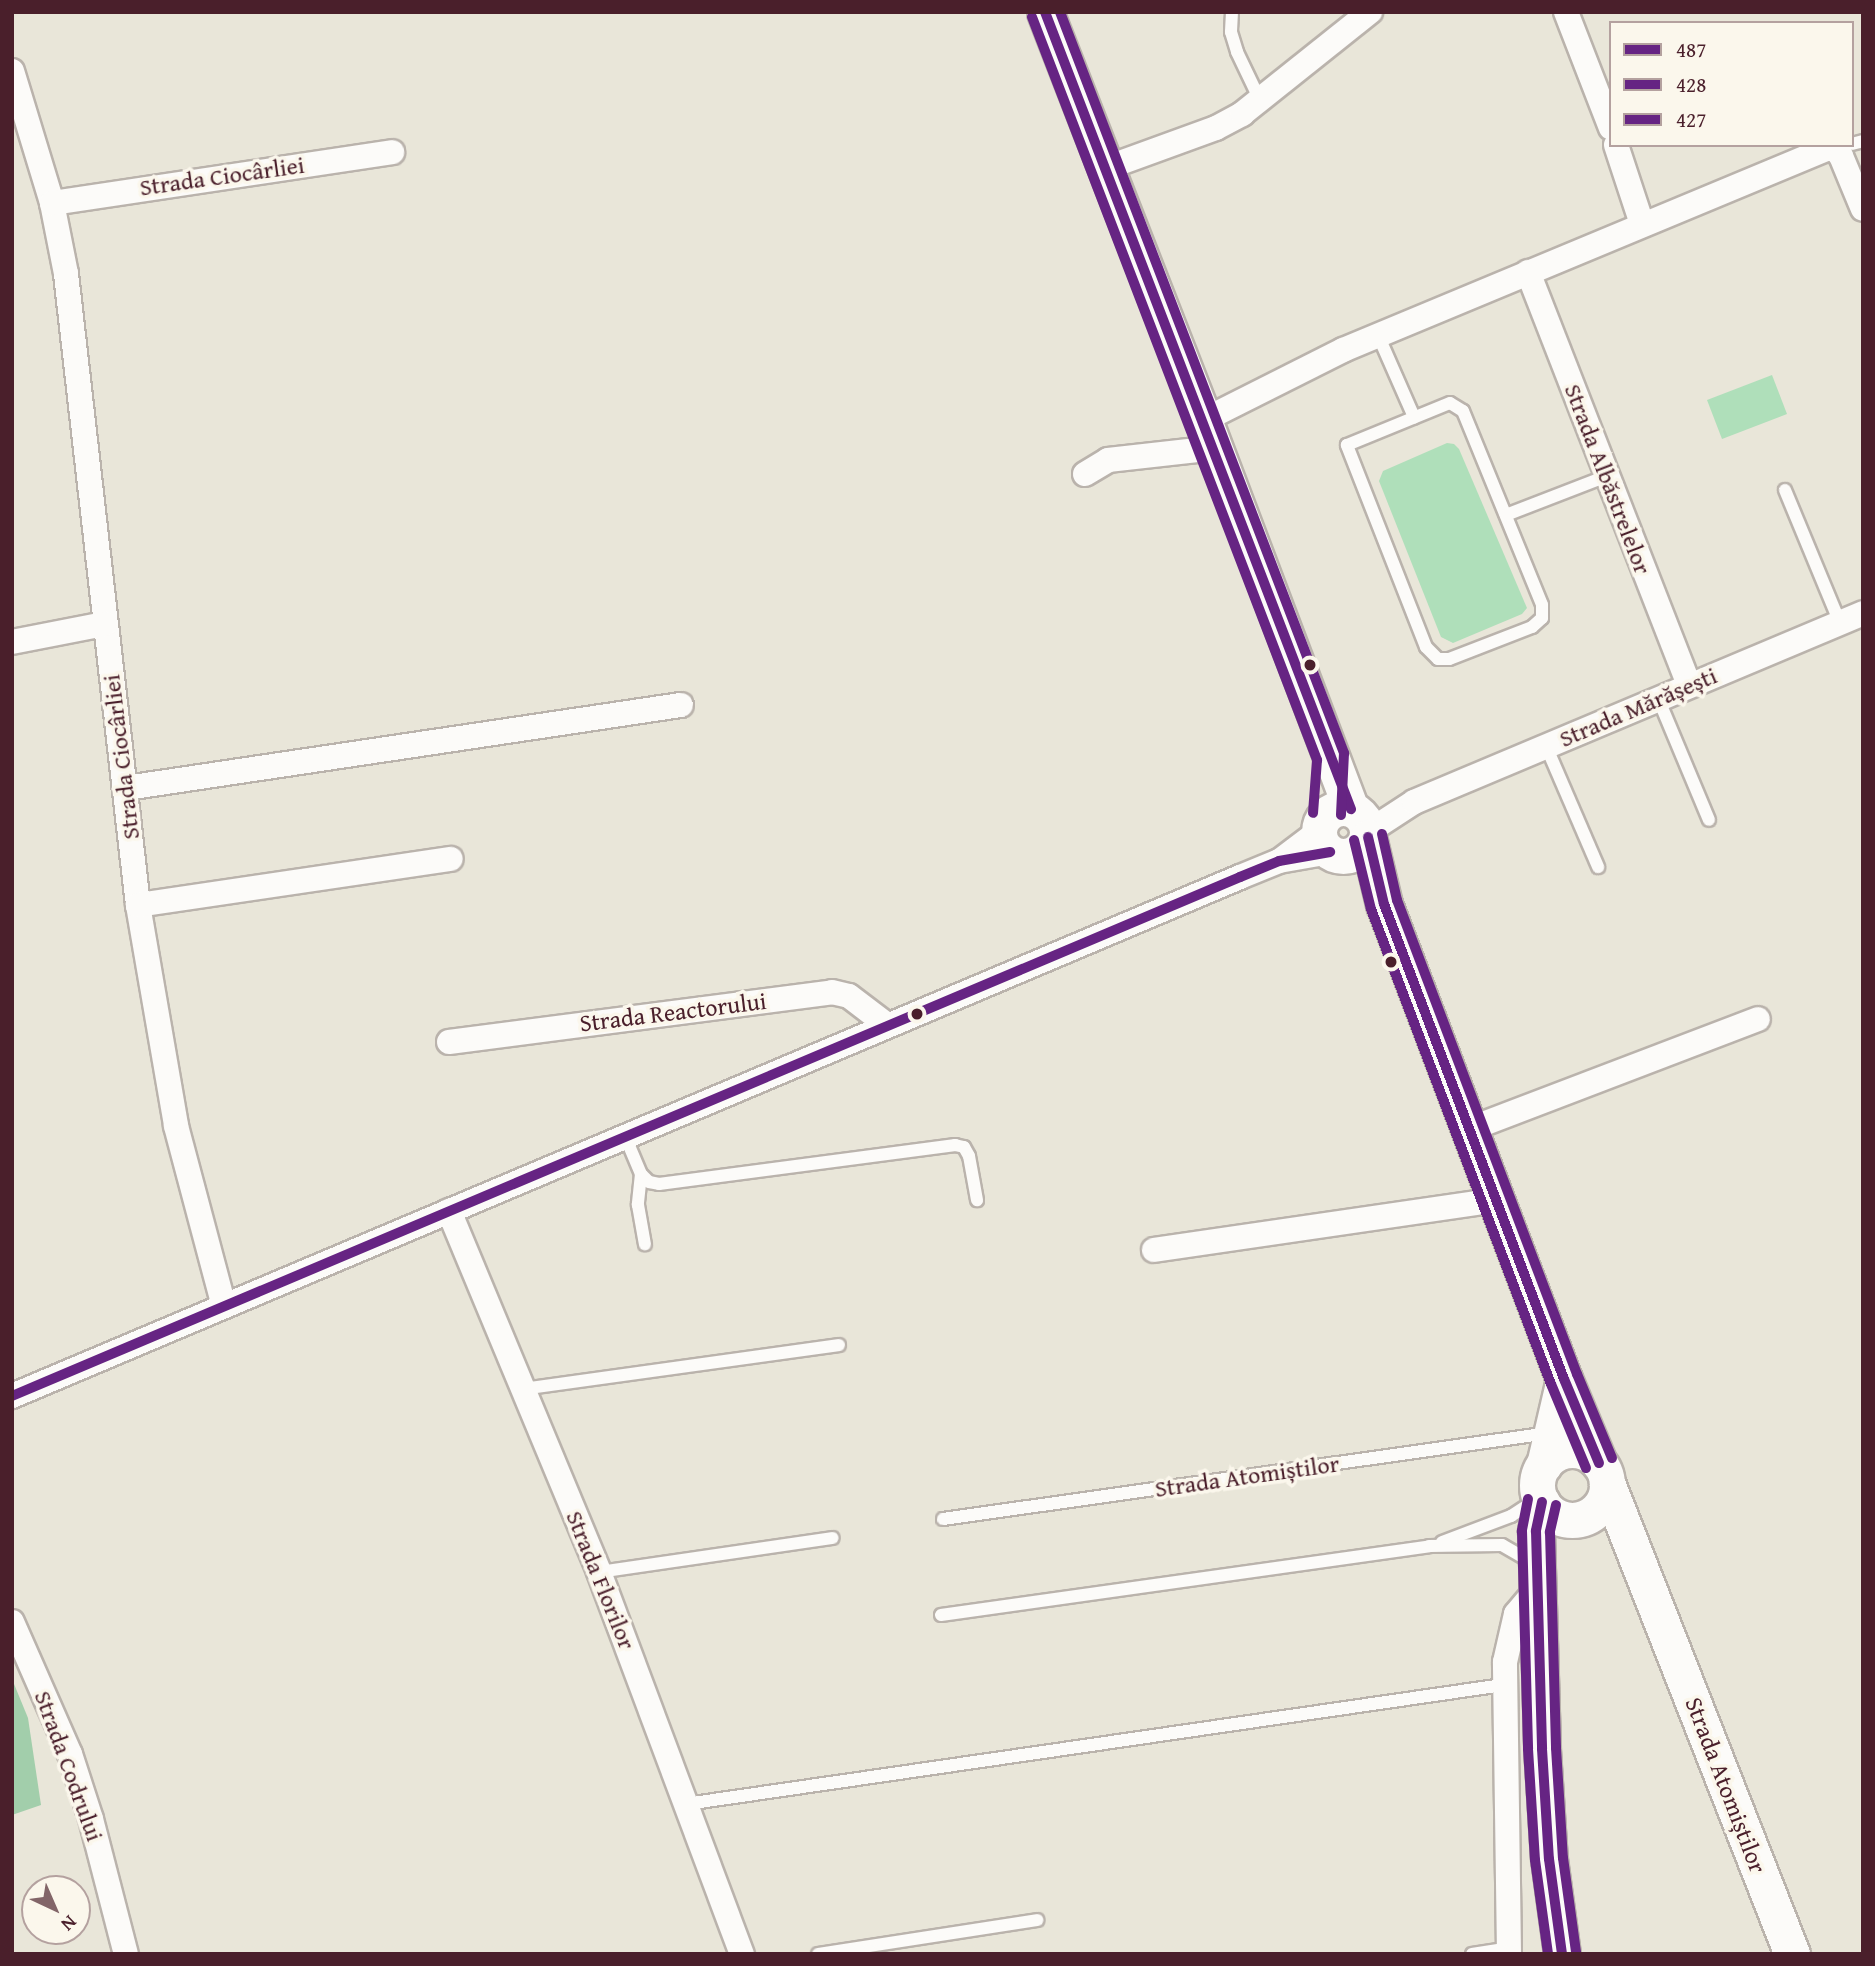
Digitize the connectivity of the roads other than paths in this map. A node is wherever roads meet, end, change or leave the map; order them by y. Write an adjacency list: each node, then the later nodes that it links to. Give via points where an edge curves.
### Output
1 (1045, 12): 12 (main road)
2 (1232, 12): 6 (lane, via 1237,52)
3 (1370, 12): 6 (street)
4 (1566, 12): 7 (street)
5 (12, 71): 13 (street, Strada Ciocârliei)
6 (1260, 100): 12 (street, via 1216,128)
7 (1609, 123)
8 (1617, 147): 15 (street)
9 (1839, 147): 15 (street)
10 (1845, 147): 14 (street)
11 (392, 152): 13 (street, Strada Ciocârliei)
12 (1106, 168): 19 (main road)
13 (51, 203): 26 (street, Strada Ciocârliei, via 76,348)
14 (1863, 209)
15 (1642, 225): 16 (street)
16 (1528, 272): 17 (street); 21 (street, Strada Albăstrelelor)
17 (1378, 335): 18 (lane); 19 (street, via 1301,370)
18 (1414, 417): 23 (lane, via 1450,402 1463,411); 23 (lane, via 1347,445 1426,647 1438,659 1449,659 1532,627 1542,618 1542,605)
19 (1209, 434): 20 (street, via 1108,460); 34 (main road, via 1331,758)
20 (1085, 474)
21 (1607, 476): 23 (lane); 28 (street, Strada Albăstrelelor)
22 (1785, 491): 25 (lane)
23 (1506, 515)
24 (1863, 614): 25 (street, Strada Mărășești)
25 (1840, 623): 28 (street, Strada Mărășești)
26 (105, 624): 27 (street); 32 (street, Strada Ciocârliei)
27 (12, 642)
28 (1689, 685): 29 (street, Strada Mărășești)
29 (1658, 698): 31 (street, Strada Mărășești); 33 (lane)
30 (681, 705): 32 (street)
31 (1546, 746): 34 (street, Strada Mărășești); 36 (lane)
32 (125, 788): 37 (street, Strada Ciocârliei)
33 (1709, 820)
34 (1344, 830): 39 (street); 41 (main road, Strada Atomiștilor, via 1384,904)
35 (452, 859): 37 (street)
36 (1598, 867)
37 (138, 905): 49 (street, Strada Ciocârliei, via 176,1126)
38 (1758, 1019): 41 (street)
39 (887, 1024): 40 (street, Strada Reactorului, via 849,996 832,992); 42 (street)
40 (449, 1042)
41 (1470, 1129): 45 (main road, Strada Atomiștilor)
42 (625, 1136): 43 (lane); 46 (street)
43 (640, 1174): 44 (lane, via 659,1184 955,1145 964,1147 969,1156); 47 (lane, via 638,1205)
44 (977, 1200)
45 (1496, 1200): 48 (street); 51 (main road, Strada Atomiștilor)
46 (449, 1211): 49 (street); 52 (street, Strada Florilor)
47 (646, 1244)
48 (1154, 1250)
49 (224, 1306): 53 (street)
50 (839, 1345): 52 (lane)
51 (1564, 1379): 54 (main road, Strada Atomiștilor); 55 (main road)
52 (522, 1389): 60 (street, Strada Florilor)
53 (12, 1396)
54 (1603, 1473): 55 (main road, via 1600,1507); 55 (main road, via 1577,1451 1553,1456); 57 (main road, Strada Atomiștilor)
55 (1554, 1489): 56 (lane, Strada Atomiștilor); 57 (main road); 59 (lane, via 1511,1516); 61 (main road, via 1536,1531)
56 (943, 1519)
57 (1629, 1537): 73 (main road, Strada Atomiștilor)
58 (833, 1538): 60 (lane)
59 (1429, 1546): 61 (lane, via 1502,1545); 62 (lane)
60 (599, 1573): 65 (street, Strada Florilor)
61 (1539, 1577): 64 (street, via 1512,1624); 72 (main road, via 1546,1810)
62 (941, 1615)
63 (12, 1622): 68 (street, Strada Codrului, via 70,1754 92,1819)
64 (1503, 1685): 65 (lane); 67 (street)
65 (686, 1804): 69 (street, Strada Florilor)
66 (1037, 1920): 70 (lane)
67 (1508, 1951): 71 (lane)
68 (126, 1954)
69 (742, 1954)
70 (818, 1954)
71 (1472, 1954)
72 (1562, 1954)
73 (1792, 1954)

